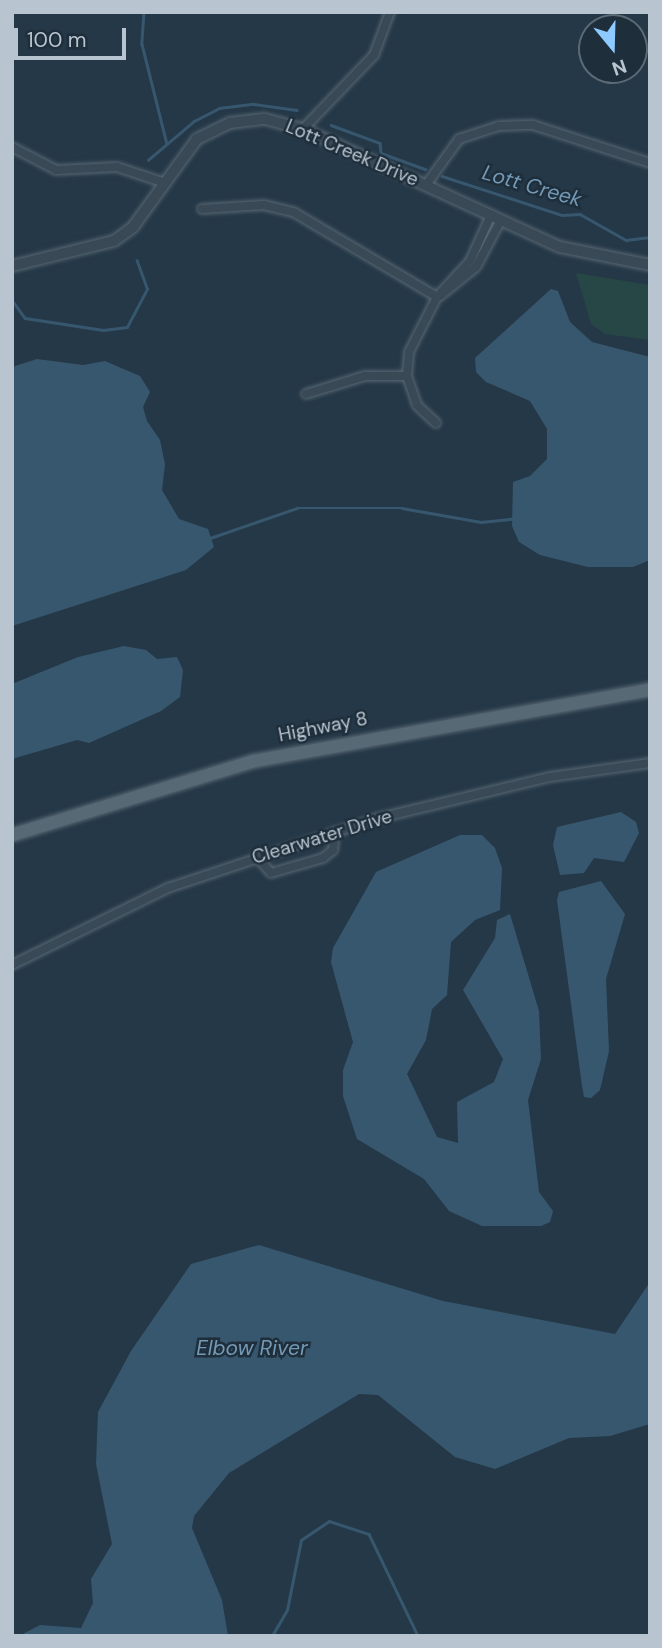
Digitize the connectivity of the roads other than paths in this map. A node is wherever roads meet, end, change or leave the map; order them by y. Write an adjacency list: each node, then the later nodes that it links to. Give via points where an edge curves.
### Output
1 (390, 12): 2 (street, via 374,55)
2 (303, 129): 5 (street, Lott Creek Drive, via 265,119 214,129 186,150); 6 (street, Lott Creek Drive)
3 (12, 147): 5 (street, via 56,170 117,167)
4 (650, 163): 6 (street, via 533,125 499,126 459,139)
5 (162, 183): 10 (street, Lott Creek Drive, via 140,218 114,242)
6 (426, 185): 8 (street, Lott Creek Drive)
7 (202, 209): 11 (street, via 264,205 295,213)
8 (496, 217): 9 (street, Lott Creek Drive, via 586,255); 11 (street, via 476,267)
9 (650, 265)
10 (12, 266)
11 (437, 297): 12 (street, via 413,339)
12 (407, 376): 13 (street, via 365,376); 14 (street, via 417,405)
13 (306, 394)
14 (436, 424)
15 (650, 690): 18 (main road, Highway 8, via 254,761)
16 (650, 762): 17 (street, Clearwater Drive, via 539,779)
17 (335, 832): 19 (street, Clearwater Drive); 19 (street, via 333,850 323,858 271,873)
18 (12, 835)
19 (257, 857): 20 (street, Clearwater Drive, via 155,893)
20 (12, 965)

